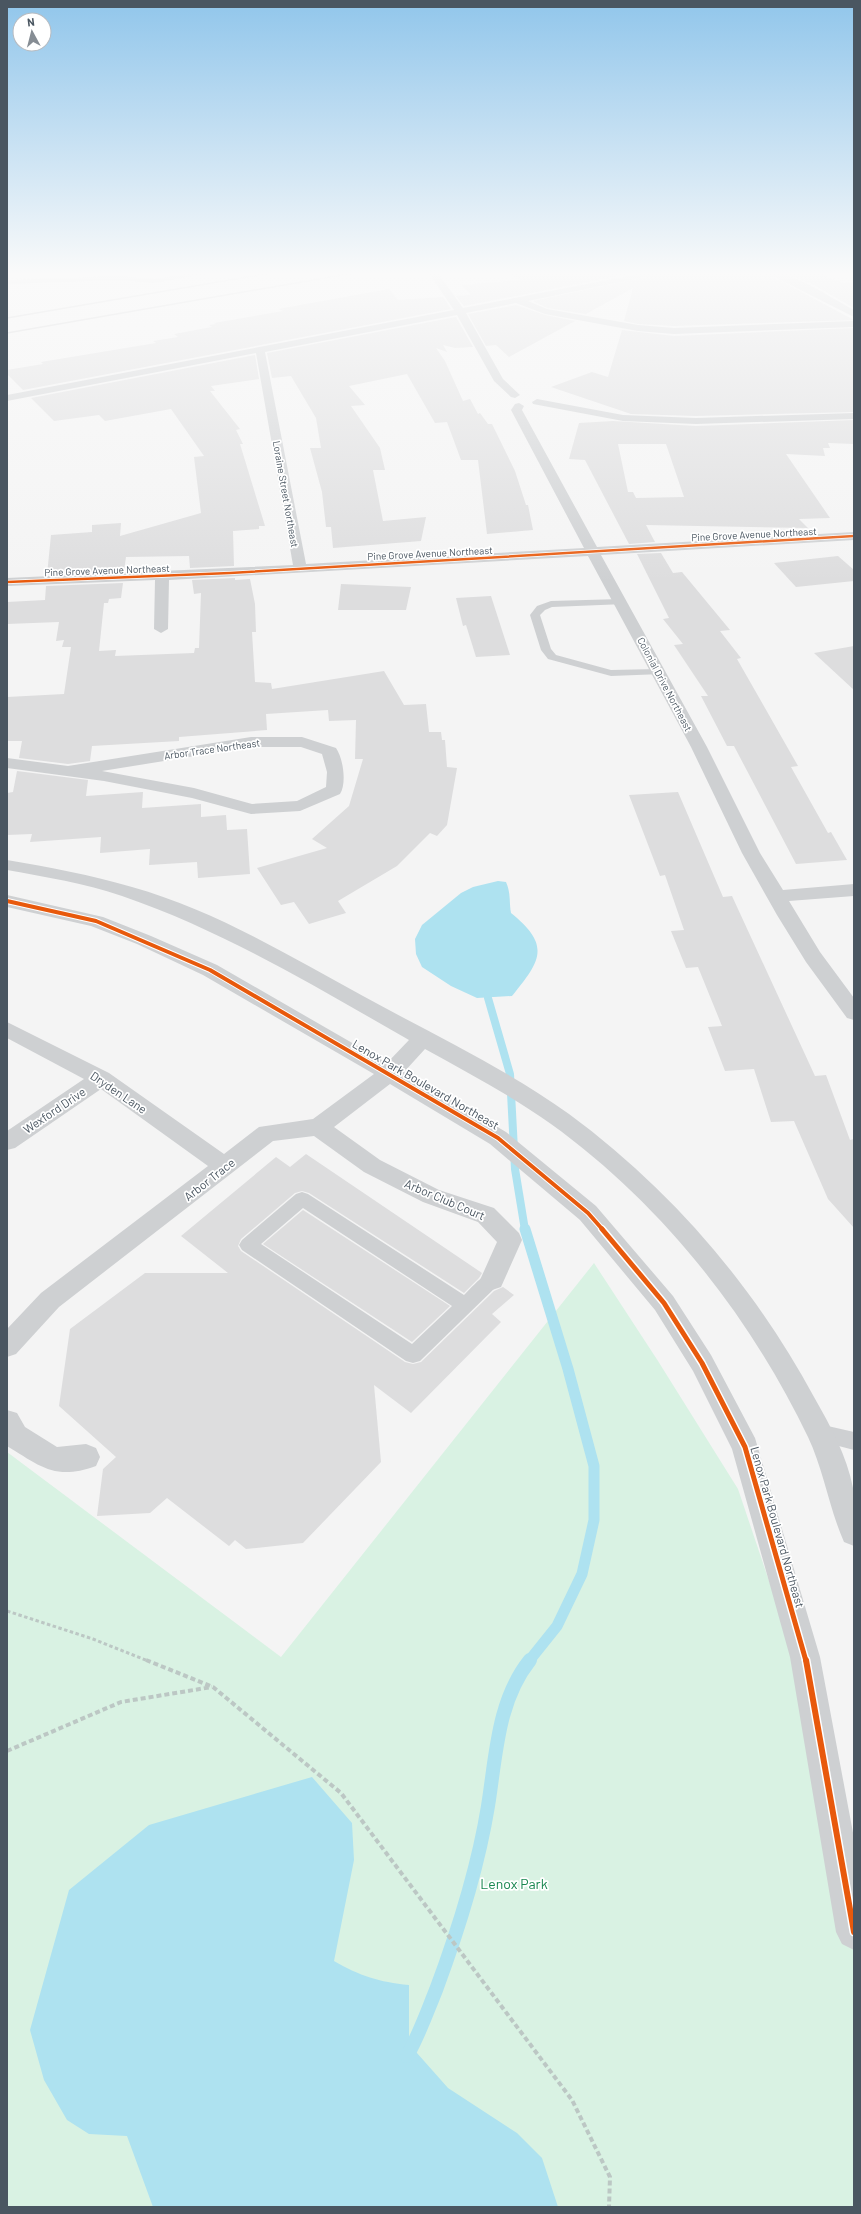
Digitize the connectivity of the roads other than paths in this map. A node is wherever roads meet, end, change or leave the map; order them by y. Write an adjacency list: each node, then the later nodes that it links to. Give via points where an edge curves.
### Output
1 (124, 375): 4 (street)
2 (265, 375): 9 (street, Loraine Street Northeast)
3 (496, 375): 5 (street, via 499,381)
4 (7, 398)
5 (525, 399): 6 (street, via 623,418 696,420); 8 (street, Colonial Drive Northeast, via 516,410)
6 (854, 416)
7 (854, 536): 8 (street, Pine Grove Avenue Northeast)
8 (592, 551): 9 (street, Pine Grove Avenue Northeast); 12 (street, Colonial Drive Northeast)
9 (300, 568): 10 (street, Pine Grove Avenue Northeast)
10 (162, 576): 11 (street, Pine Grove Avenue Northeast); 13 (street)
11 (7, 582)
12 (621, 602): 14 (street, Colonial Drive Northeast); 14 (lane, via 551,604 541,608 534,615 546,650 552,657 565,662 611,673)
13 (161, 629)
14 (658, 672): 19 (street, Colonial Drive Northeast, via 699,747 750,853)
15 (7, 763): 16 (street, Arbor Trace Northeast)
16 (69, 771): 16 (street, Arbor Trace Northeast, via 194,793 251,809 300,806 334,790 335,772 330,751 302,742 251,742)
17 (7, 865): 23 (street, via 127,890 179,910 248,941)
18 (854, 890): 19 (street)
19 (777, 896): 21 (street, Colonial Drive Northeast, via 813,957)
20 (7, 901): 24 (street, Lenox Park Boulevard Northeast, via 96,921 144,940 210,970)
21 (854, 1013)
22 (7, 1029): 25 (street, Dryden Lane)
23 (423, 1038): 24 (street); 33 (street, via 541,1105 639,1183 723,1277 768,1342)
24 (389, 1074): 26 (street); 37 (street, Lenox Park Boulevard Northeast, via 498,1138 588,1213 664,1303 702,1363 745,1447 805,1657)
25 (101, 1078): 27 (street, Wexford Drive); 28 (street, Dryden Lane)
26 (318, 1127): 28 (street, Arbor Trace, via 267,1133); 29 (street, Arbor Club Court, via 372,1166 431,1196 486,1215 510,1240)
27 (7, 1142)
28 (225, 1166): 31 (street, Arbor Trace, via 50,1300)
29 (492, 1280): 30 (lane)
30 (465, 1305): 30 (lane, via 413,1355 248,1245 302,1199)
31 (7, 1346)
32 (7, 1422): 35 (street, via 15,1436 54,1460)
33 (819, 1433): 34 (lane); 36 (street)
34 (854, 1441)
35 (86, 1457)
36 (854, 1532)
37 (854, 1932)

